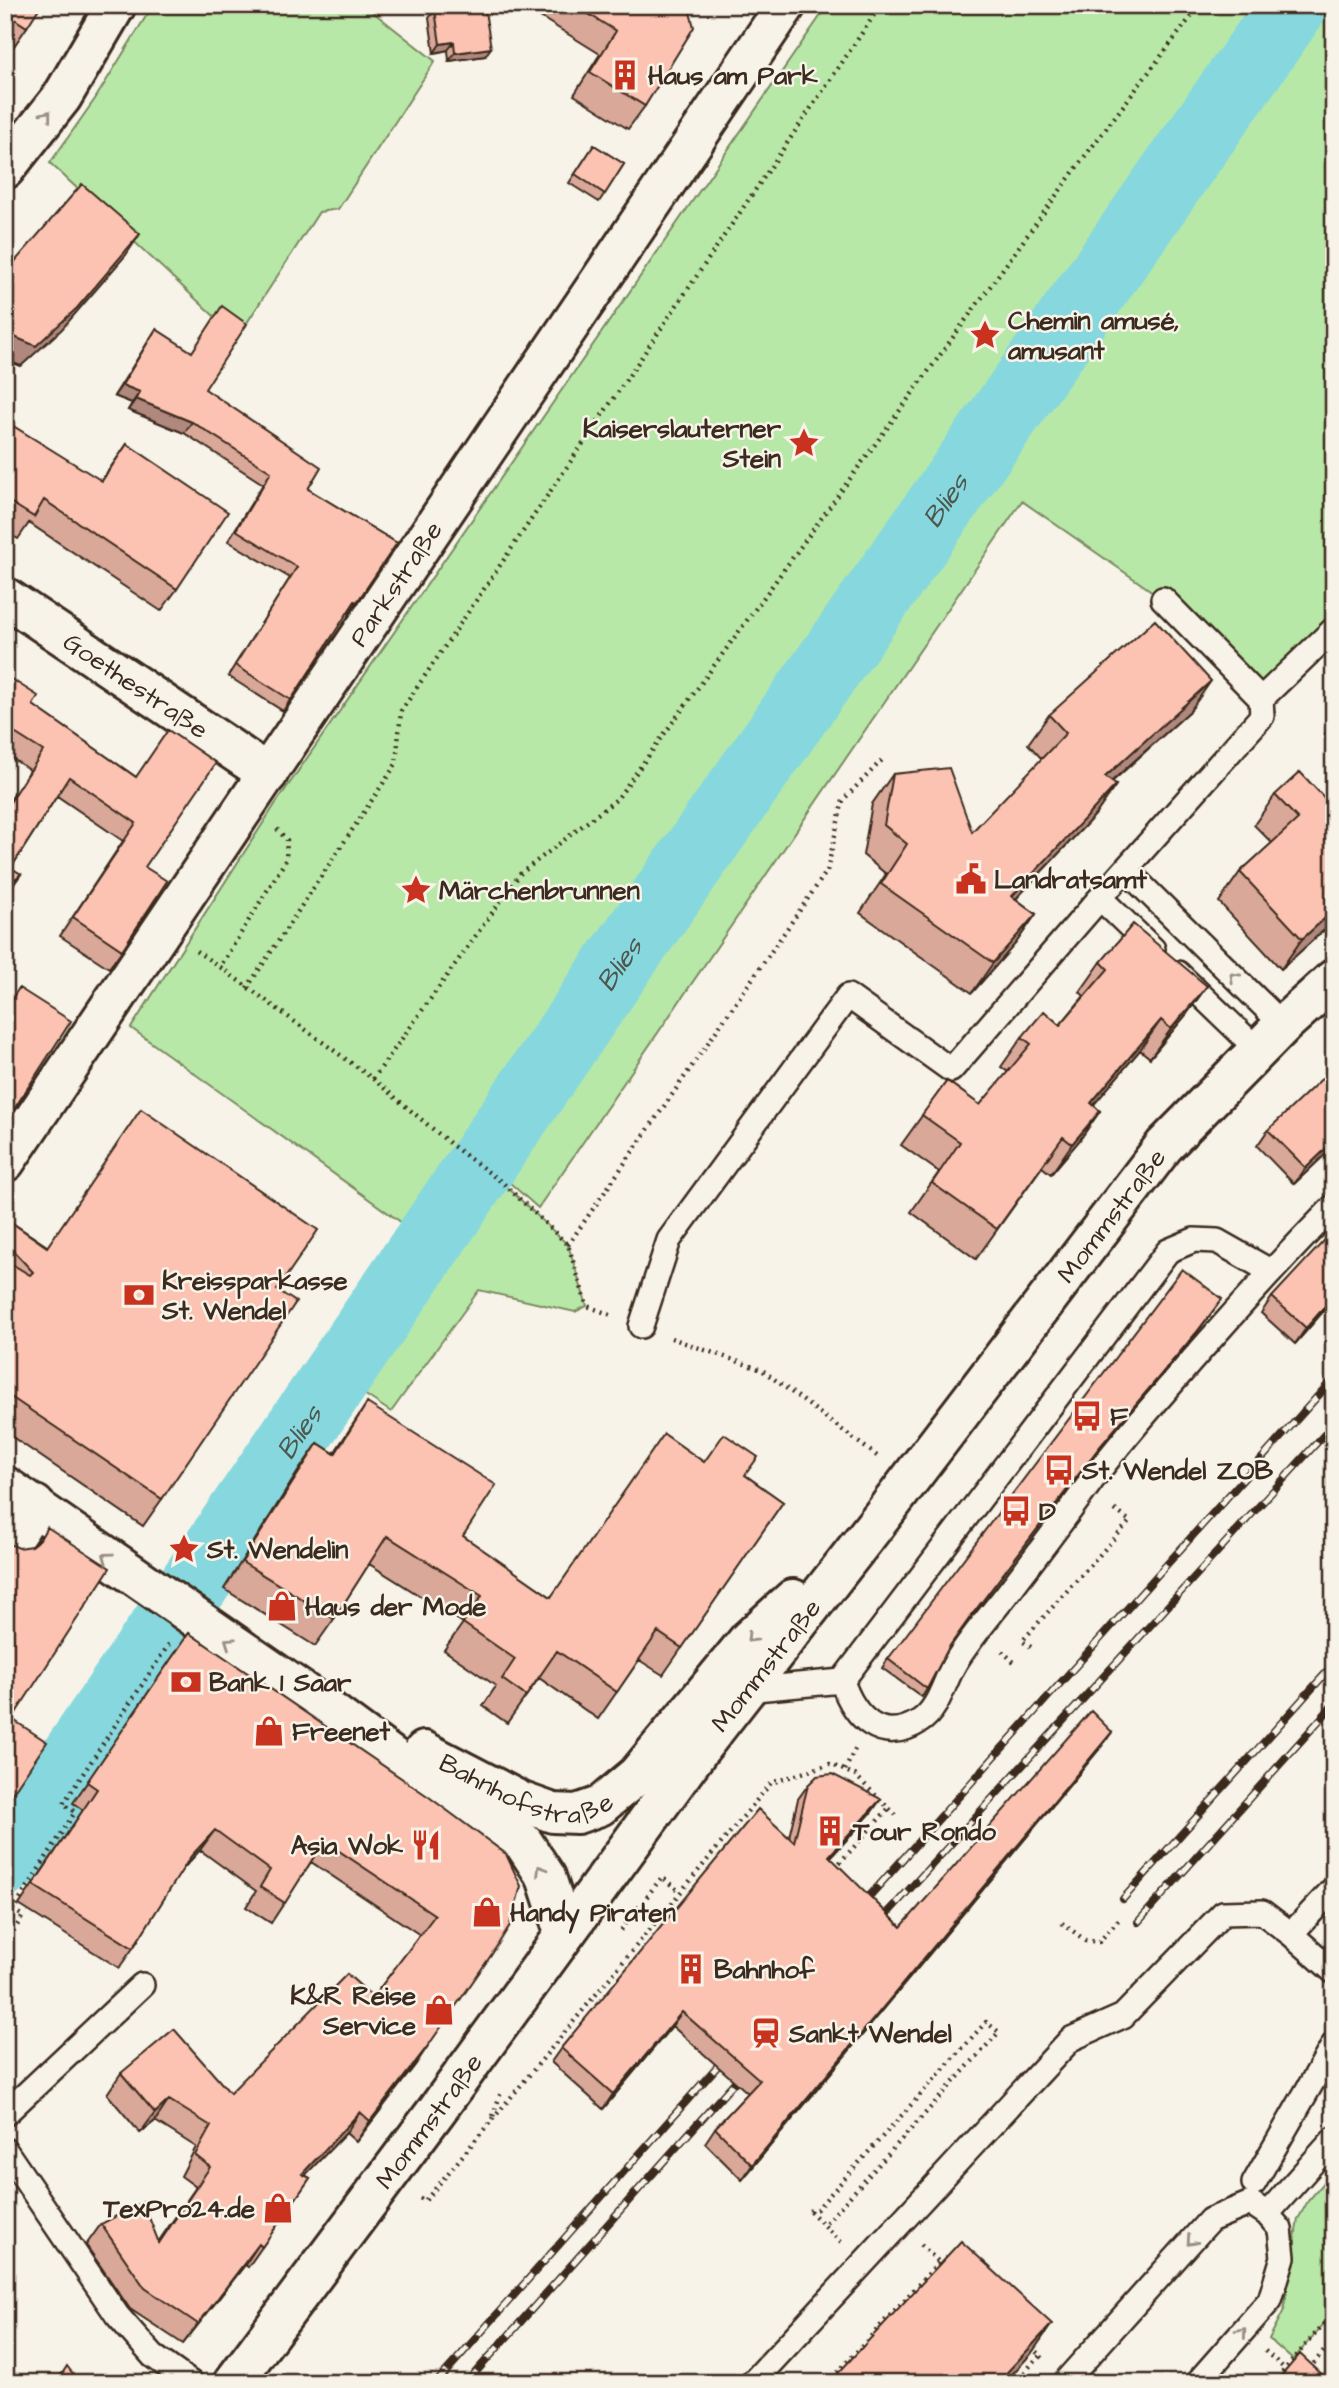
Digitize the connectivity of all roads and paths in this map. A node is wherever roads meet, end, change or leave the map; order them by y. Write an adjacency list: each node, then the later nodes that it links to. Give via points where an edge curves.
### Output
1 (116, 5): 7 (main road, one-way to 1, via 62,97)
2 (786, 5): 13 (main road, Parkstraße)
3 (864, 5): 6 (path)
4 (881, 5): 6 (path)
5 (1200, 5): 19 (path, via 617,799 520,874)
6 (875, 13): 17 (path, via 401,711 396,764)
7 (5, 169)
8 (5, 597): 13 (main road, Goethestraße)
9 (1163, 599): 11 (lane)
10 (1334, 629): 11 (lane)
11 (1261, 699): 14 (lane, via 1262,716)
12 (884, 758): 22 (path, via 843,800 827,871)
13 (258, 788): 17 (path, via 287,840 286,860 220,967); 20 (main road, Parkstraße)
14 (1126, 870): 15 (lane); 18 (lane, one-way to 14)
15 (1100, 898): 18 (lane); 24 (lane, via 951,1070 848,996 668,1240)
16 (1334, 979): 18 (main road, Mommstraße)
17 (247, 988): 19 (path)
18 (1271, 1037): 28 (main road, Mommstraße, via 1164,1146)
19 (373, 1079): 22 (path, via 503,1183)
20 (5, 1161)
21 (1334, 1206): 23 (lane)
22 (568, 1245): 24 (path, via 587,1306)
23 (1270, 1271): 34 (lane, via 1217,1241 1194,1240 1167,1251); 34 (lane, via 1093,1480 956,1662 932,1711 904,1730 884,1730 855,1710)
24 (641, 1326): 25 (path, via 762,1370 877,1456)
25 (870, 1465)
26 (20, 1495): 29 (main road); 30 (main road, Bahnhofstraße, one-way to 26)
27 (1130, 1521): 31 (path, via 1023,1641)
28 (874, 1526): 35 (main road, Mommstraße); 36 (main road, Bahnhofstraße, one-way to 36, via 749,1639 637,1775 600,1805 577,1814 554,1813 522,1802)
29 (5, 1550)
30 (176, 1606): 36 (main road, Bahnhofstraße, one-way to 30); 47 (path, via 118,1722 63,1804 75,1812 13,1910 23,1916)
31 (1031, 1647)
32 (1001, 1651): 33 (path)
33 (1016, 1663)
34 (842, 1681): 35 (lane)
35 (745, 1690): 45 (main road, Mommstraße)
36 (326, 1708): 45 (main road, Bahnhofstraße, one-way to 36, via 546,1877 523,1842 409,1769)
37 (888, 1809): 38 (path); 39 (path); 41 (path, via 855,1775 830,1764 771,1783)
38 (896, 1815)
39 (828, 1875)
40 (1334, 1888): 46 (lane)
41 (681, 1892): 44 (path, via 662,1877); 48 (path)
42 (1121, 1917): 43 (path, via 1099,1942 1084,1940)
43 (1062, 1923)
44 (621, 1930)
45 (564, 1933): 57 (main road, Mommstraße)
46 (1291, 1934): 50 (lane); 69 (lane, via 1262,1912 1223,1913 1123,2016 1071,2039)
47 (6, 1943)
48 (632, 1951): 49 (path); 57 (path, via 425,2201)
49 (638, 1956)
50 (1334, 1972)
51 (142, 1985): 53 (lane)
52 (1334, 2044): 58 (lane)
53 (5, 2114)
54 (1334, 2139): 59 (lane)
55 (5, 2150): 67 (lane, via 117,2315 153,2356)
56 (866, 2150): 56 (path, via 986,2021 999,2032 824,2225 809,2211 817,2209)
57 (389, 2174): 68 (main road, Mommstraße)
58 (1254, 2183)
59 (1267, 2214): 66 (lane, one-way to 66, via 1251,2203 1210,2220); 72 (lane, one-way to 59, via 1270,2300 1283,2257 1280,2229)
60 (949, 2272): 70 (path, via 939,2262)
61 (1334, 2312): 73 (path)
62 (1334, 2339): 65 (path)
63 (1030, 2346): 64 (path)
64 (1040, 2356): 66 (path); 71 (path)
65 (1306, 2372)
66 (1065, 2381)
67 (191, 2383)
68 (233, 2383)
69 (752, 2383)
70 (828, 2383)
71 (1015, 2383)
72 (1197, 2383)
73 (1273, 2383)

